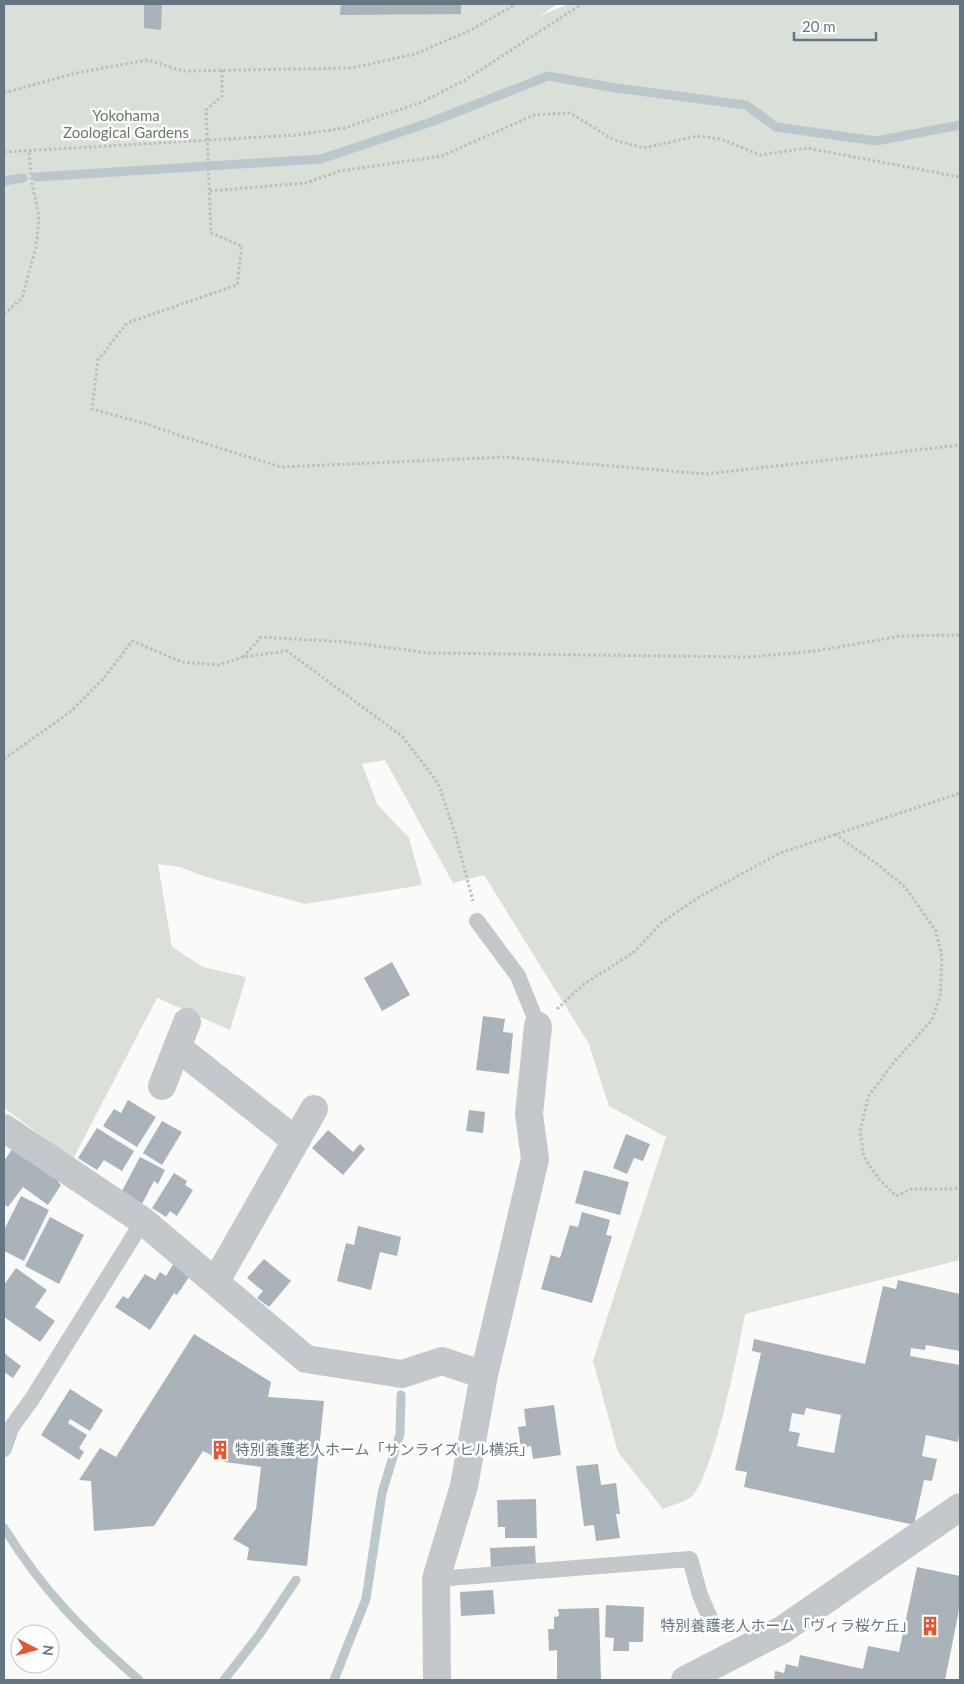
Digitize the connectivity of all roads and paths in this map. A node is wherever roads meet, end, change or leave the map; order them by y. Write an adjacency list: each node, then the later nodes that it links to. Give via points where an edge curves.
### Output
1 (516, 4): 3 (path, via 471,30 415,54 352,68)
2 (582, 4): 5 (path, via 465,80 420,103 344,128 296,135)
3 (222, 70): 4 (path, via 183,71 148,60 76,73); 5 (path, via 222,96 206,110)
4 (4, 92)
5 (206, 140): 7 (path); 9 (path)
6 (4, 152): 7 (path)
7 (29, 152): 10 (path, via 39,215 36,247 22,298)
8 (960, 177): 9 (path, via 807,148 760,155 721,139 697,136 644,148 614,140 570,113 534,116 442,156 340,171 306,182)
9 (210, 191): 11 (path, via 211,233 242,246 237,285 127,323 98,360 92,409 281,467 505,457 706,474)
10 (4, 314)
11 (960, 444)
12 (960, 635): 13 (path, via 901,636 816,651 749,657 438,654 346,642 261,638)
13 (242, 657): 14 (path, via 218,665 182,662 132,641 104,678 70,712); 17 (path, via 287,651 402,736 438,783 470,883)
14 (4, 759)
15 (960, 793): 16 (path)
16 (835, 834): 19 (path, via 780,853 701,896 662,922 634,952 584,984); 25 (path, via 904,887 936,932 942,958 940,996 932,1020 868,1097 860,1132 864,1158 896,1196 912,1189)
17 (477, 921): 19 (lane, via 518,976)
18 (187, 1022): 20 (street)
19 (538, 1026): 28 (street, via 529,1114 535,1159)
20 (177, 1047): 21 (street); 24 (street)
21 (162, 1086)
22 (314, 1109): 24 (street)
23 (4, 1128): 26 (street)
24 (296, 1141): 27 (street)
25 (960, 1187)
26 (143, 1221): 27 (street); 29 (lane, via 11,1428)
27 (216, 1281): 28 (street, via 306,1360 402,1374 442,1361)
28 (484, 1375): 31 (street, via 464,1486)
29 (4, 1449)
30 (960, 1507): 34 (street, via 782,1630 727,1652)
31 (436, 1579): 32 (lane, via 690,1559); 33 (street)
32 (710, 1618)
33 (437, 1680)
34 (684, 1680)

